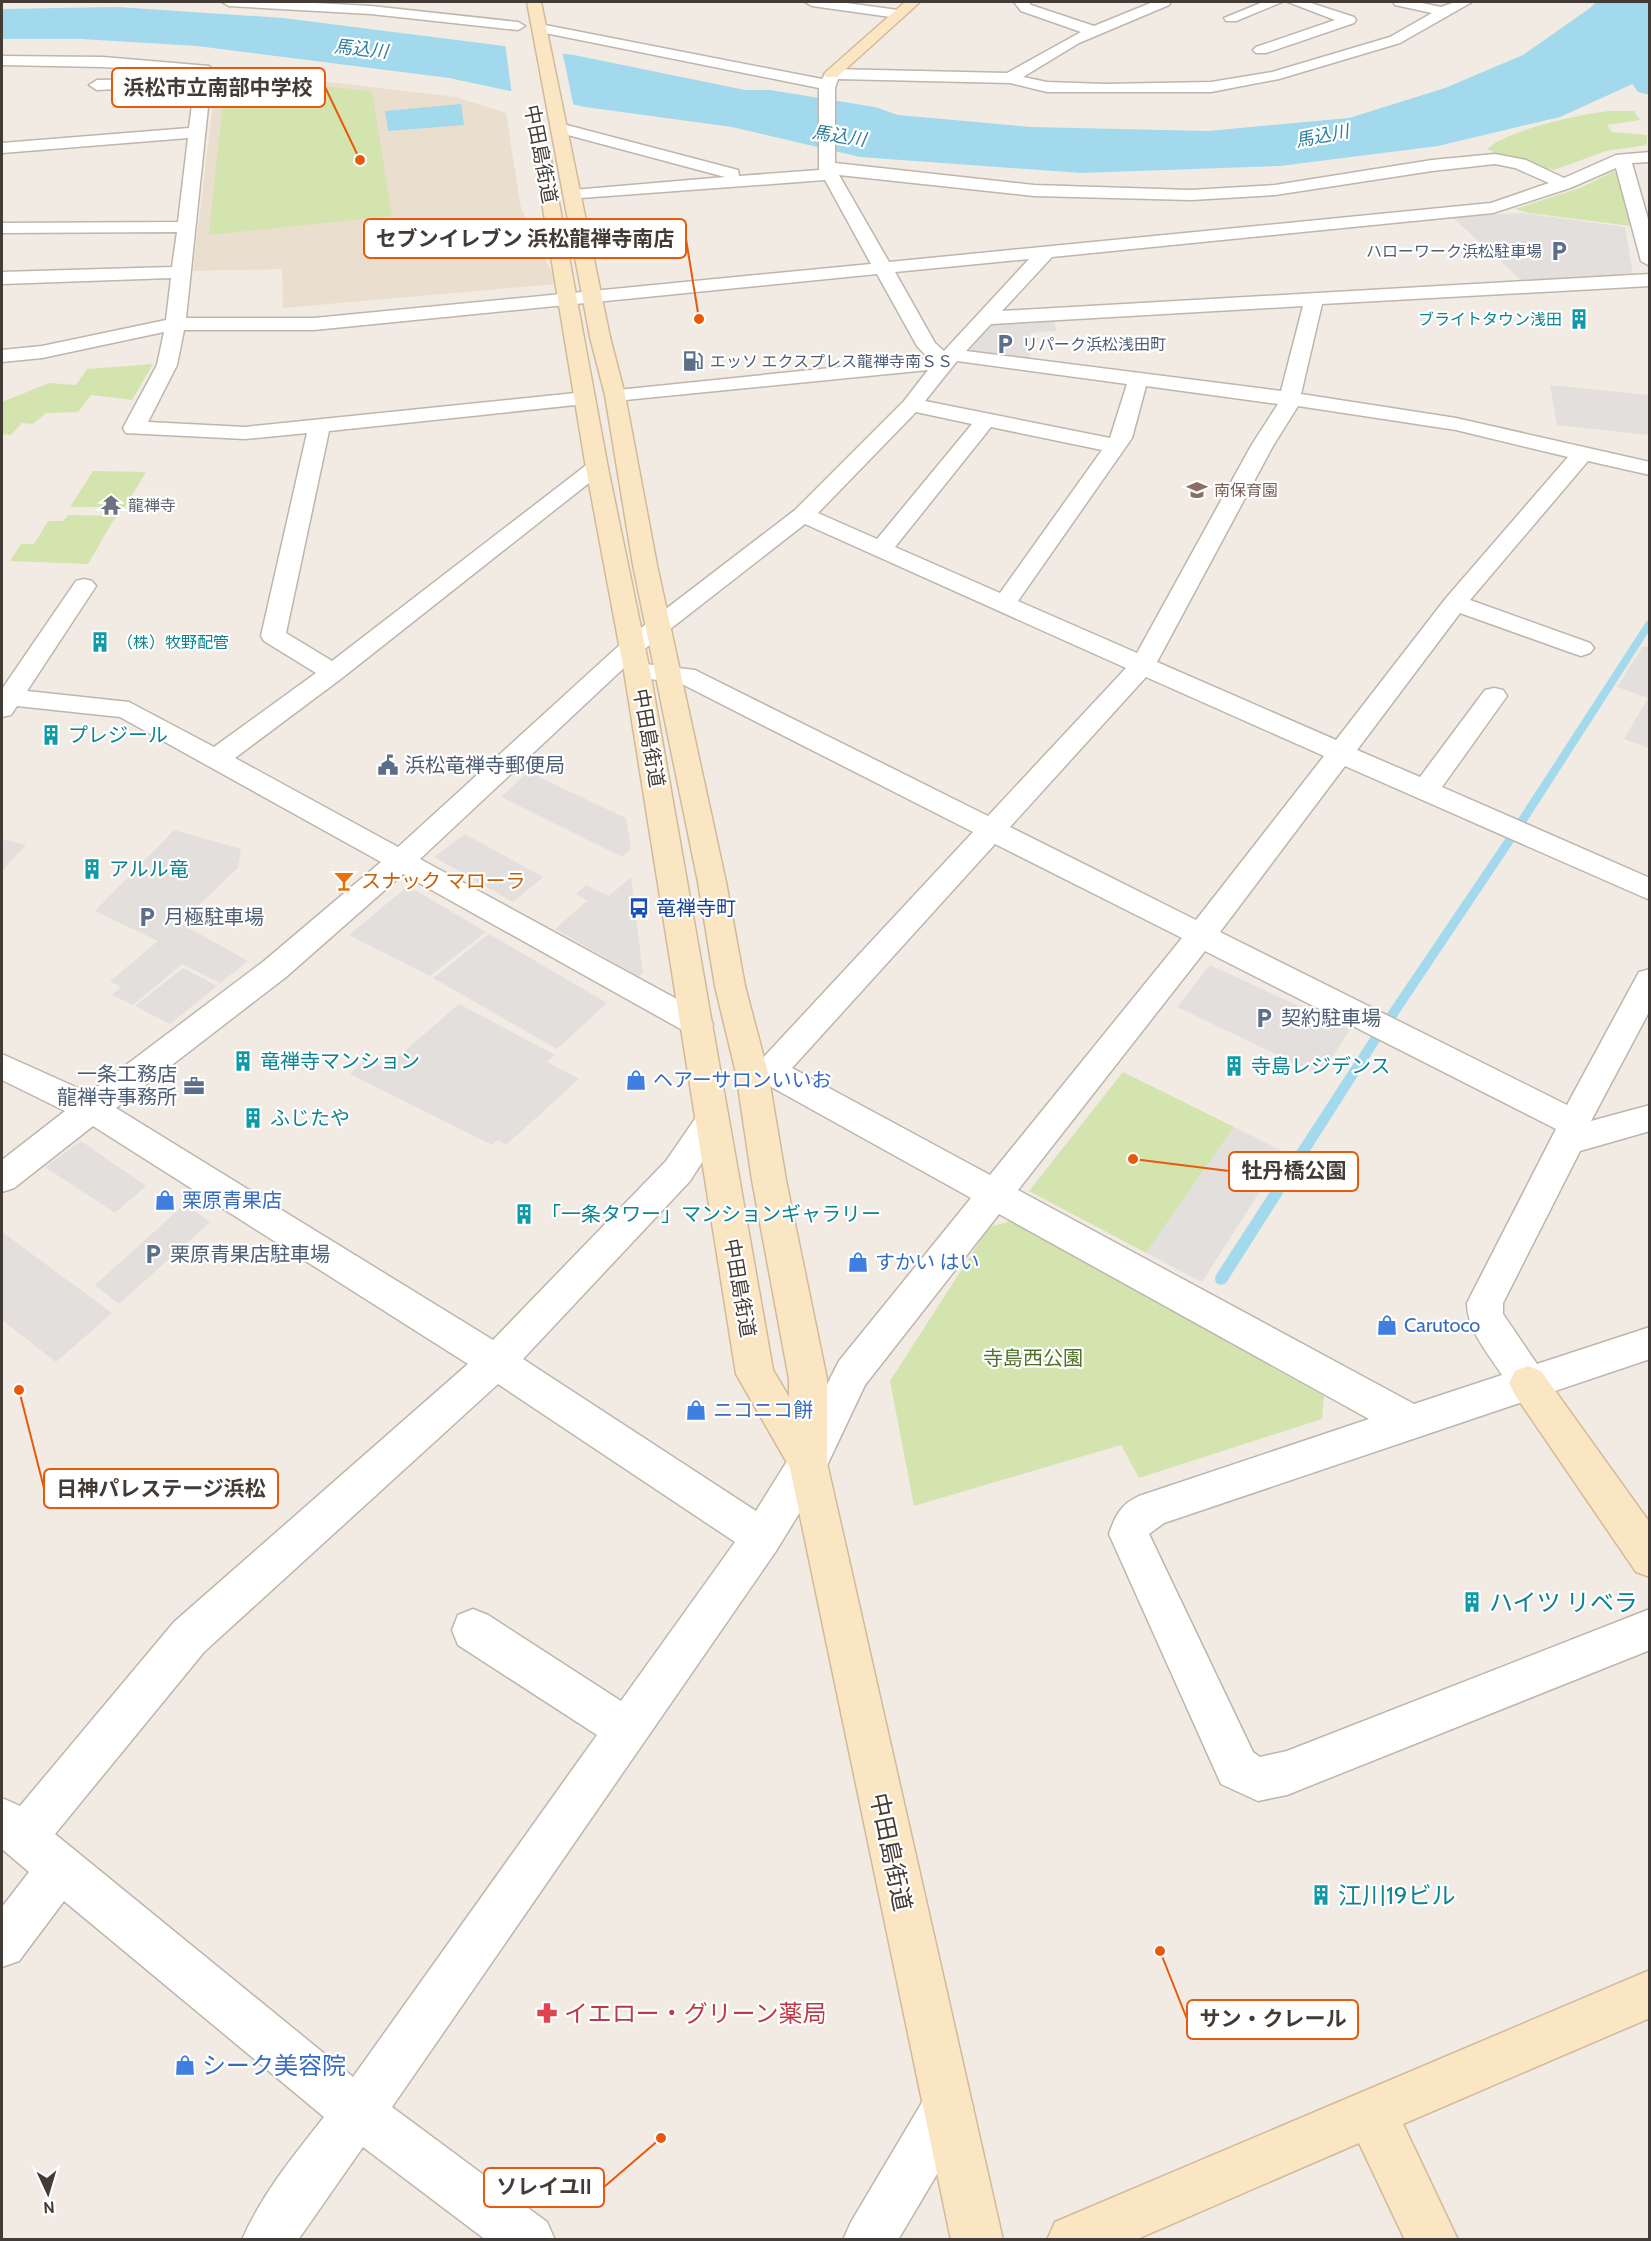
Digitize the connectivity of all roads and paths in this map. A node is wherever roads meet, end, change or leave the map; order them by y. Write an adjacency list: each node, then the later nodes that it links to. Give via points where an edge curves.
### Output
1 (229, 2): 2 (street)
2 (266, 2): 12 (street, via 520,33)
3 (534, 2): 16 (street, 中田島街道)
4 (812, 2): 14 (street)
5 (913, 2): 14 (street)
6 (1021, 2): 17 (street, via 1026,8)
7 (1164, 2): 17 (street)
8 (1275, 2): 15 (street)
9 (1296, 2): 18 (street, via 1349,20)
10 (1400, 2): 13 (street)
11 (1465, 2): 13 (street)
12 (515, 10)
13 (1441, 11): 20 (street, via 1395,40 1234,84 1181,90 1116,89 1047,87)
14 (898, 14): 21 (street)
15 (1231, 18)
16 (540, 31): 21 (street); 24 (street, 中田島街道)
17 (1095, 31): 20 (street)
18 (1261, 50)
19 (2, 60): 25 (street, via 204,69 197,84)
20 (1010, 78): 21 (street)
21 (829, 82): 28 (street)
22 (167, 84): 23 (street)
23 (97, 85)
24 (549, 116): 29 (street); 31 (street, 中田島街道); 40 (street, 中田島街道)
25 (197, 132): 26 (street); 32 (street)
26 (2, 148)
27 (1636, 158): 30 (street); 35 (street)
28 (829, 170): 29 (street); 30 (street, via 1007,190 1202,195 1300,188 1495,159 1521,164); 36 (street)
29 (754, 180): 31 (street)
30 (1564, 184): 34 (street, via 1493,208)
31 (573, 195): 40 (street, 中田島街道)
32 (184, 227): 33 (street); 37 (street)
33 (2, 228)
34 (1046, 252): 36 (street); 42 (street)
35 (1650, 261)
36 (883, 268): 40 (street); 45 (street, via 927,346)
37 (179, 272): 38 (street); 43 (street)
38 (2, 278)
39 (1650, 280): 41 (street)
40 (580, 298): 43 (street, via 314,324); 47 (street, 中田島街道); 48 (street, 中田島街道)
41 (1314, 299): 42 (street); 49 (street)
42 (984, 318): 45 (street)
43 (174, 324): 44 (street, via 42,352); 52 (street, via 167,365 134,428 245,434)
44 (2, 356)
45 (949, 358): 46 (street); 47 (street); 50 (street)
46 (1138, 380): 49 (street); 53 (street, via 1124,433)
47 (615, 395): 62 (street, 中田島街道)
48 (585, 398): 52 (street); 55 (street, 中田島街道)
49 (1291, 399): 54 (street, via 1456,424); 65 (street)
50 (911, 405): 51 (street); 57 (street)
51 (987, 420): 53 (street); 58 (street)
52 (319, 426): 67 (street, via 273,636)
53 (1115, 446): 61 (street)
54 (1582, 454): 56 (street); 60 (street)
55 (597, 468): 64 (street, 中田島街道); 67 (street)
56 (1650, 469)
57 (803, 515): 58 (street); 62 (street)
58 (881, 549): 61 (street)
59 (84, 586): 69 (street)
60 (1455, 603): 63 (street); 70 (street)
61 (1004, 604): 65 (street)
62 (658, 625): 64 (street); 66 (street, 中田島街道)
63 (1581, 648)
64 (635, 659): 66 (street); 74 (street); 78 (street, 中田島街道)
65 (1142, 666): 70 (street); 73 (street)
66 (668, 672): 73 (street, via 686,675); 80 (street, 中田島街道, via 730,986)
67 (333, 673): 71 (street)
68 (1494, 696): 72 (street)
69 (5, 701): 71 (street, via 120,708)
70 (1340, 751): 72 (street); 76 (street)
71 (215, 759): 74 (street)
72 (1425, 790): 75 (street)
73 (991, 828): 76 (street); 80 (street)
74 (399, 862): 78 (street); 81 (street, via 275,969)
75 (1650, 890)
76 (1202, 934): 84 (street, via 1380,1025); 86 (street)
77 (1650, 980): 84 (street)
78 (697, 1024): 83 (street, 中田島街道)
79 (2, 1066): 81 (street)
80 (761, 1072): 86 (street); 91 (street, 中田島街道, via 769,1180 808,1379)
81 (93, 1110): 85 (street); 88 (street)
82 (1650, 1118): 84 (street)
83 (711, 1122): 88 (street, via 678,1171); 91 (street, 中田島街道, via 755,1374)
84 (1571, 1132): 89 (street, via 1485,1303 1485,1317)
85 (2, 1178)
86 (996, 1193): 90 (street); 91 (street, via 852,1373)
87 (1650, 1343): 89 (street)
88 (496, 1362): 92 (street); 97 (street, via 189,1637)
89 (1528, 1383): 90 (street); 93 (street)
90 (1410, 1422): 94 (street, via 1158,1507 1132,1522 1129,1534 1237,1768 1258,1779 1287,1773)
91 (808, 1463): 92 (street); 101 (street, 中田島街道)
92 (762, 1537): 96 (street)
93 (1650, 1558)
94 (1650, 1629)
95 (472, 1630): 96 (street)
96 (626, 1729): 102 (street)
97 (12, 1829): 98 (street)
98 (60, 1869): 99 (street); 102 (street)
99 (2, 1944)
100 (1650, 1994): 103 (street)
101 (948, 2107): 106 (street); 107 (street, 中田島街道)
102 (358, 2113): 104 (street); 105 (street)
103 (1371, 2113): 108 (street); 109 (street)
104 (268, 2240)
105 (529, 2240)
106 (869, 2240)
107 (977, 2240)
108 (1073, 2240)
109 (1431, 2240)

